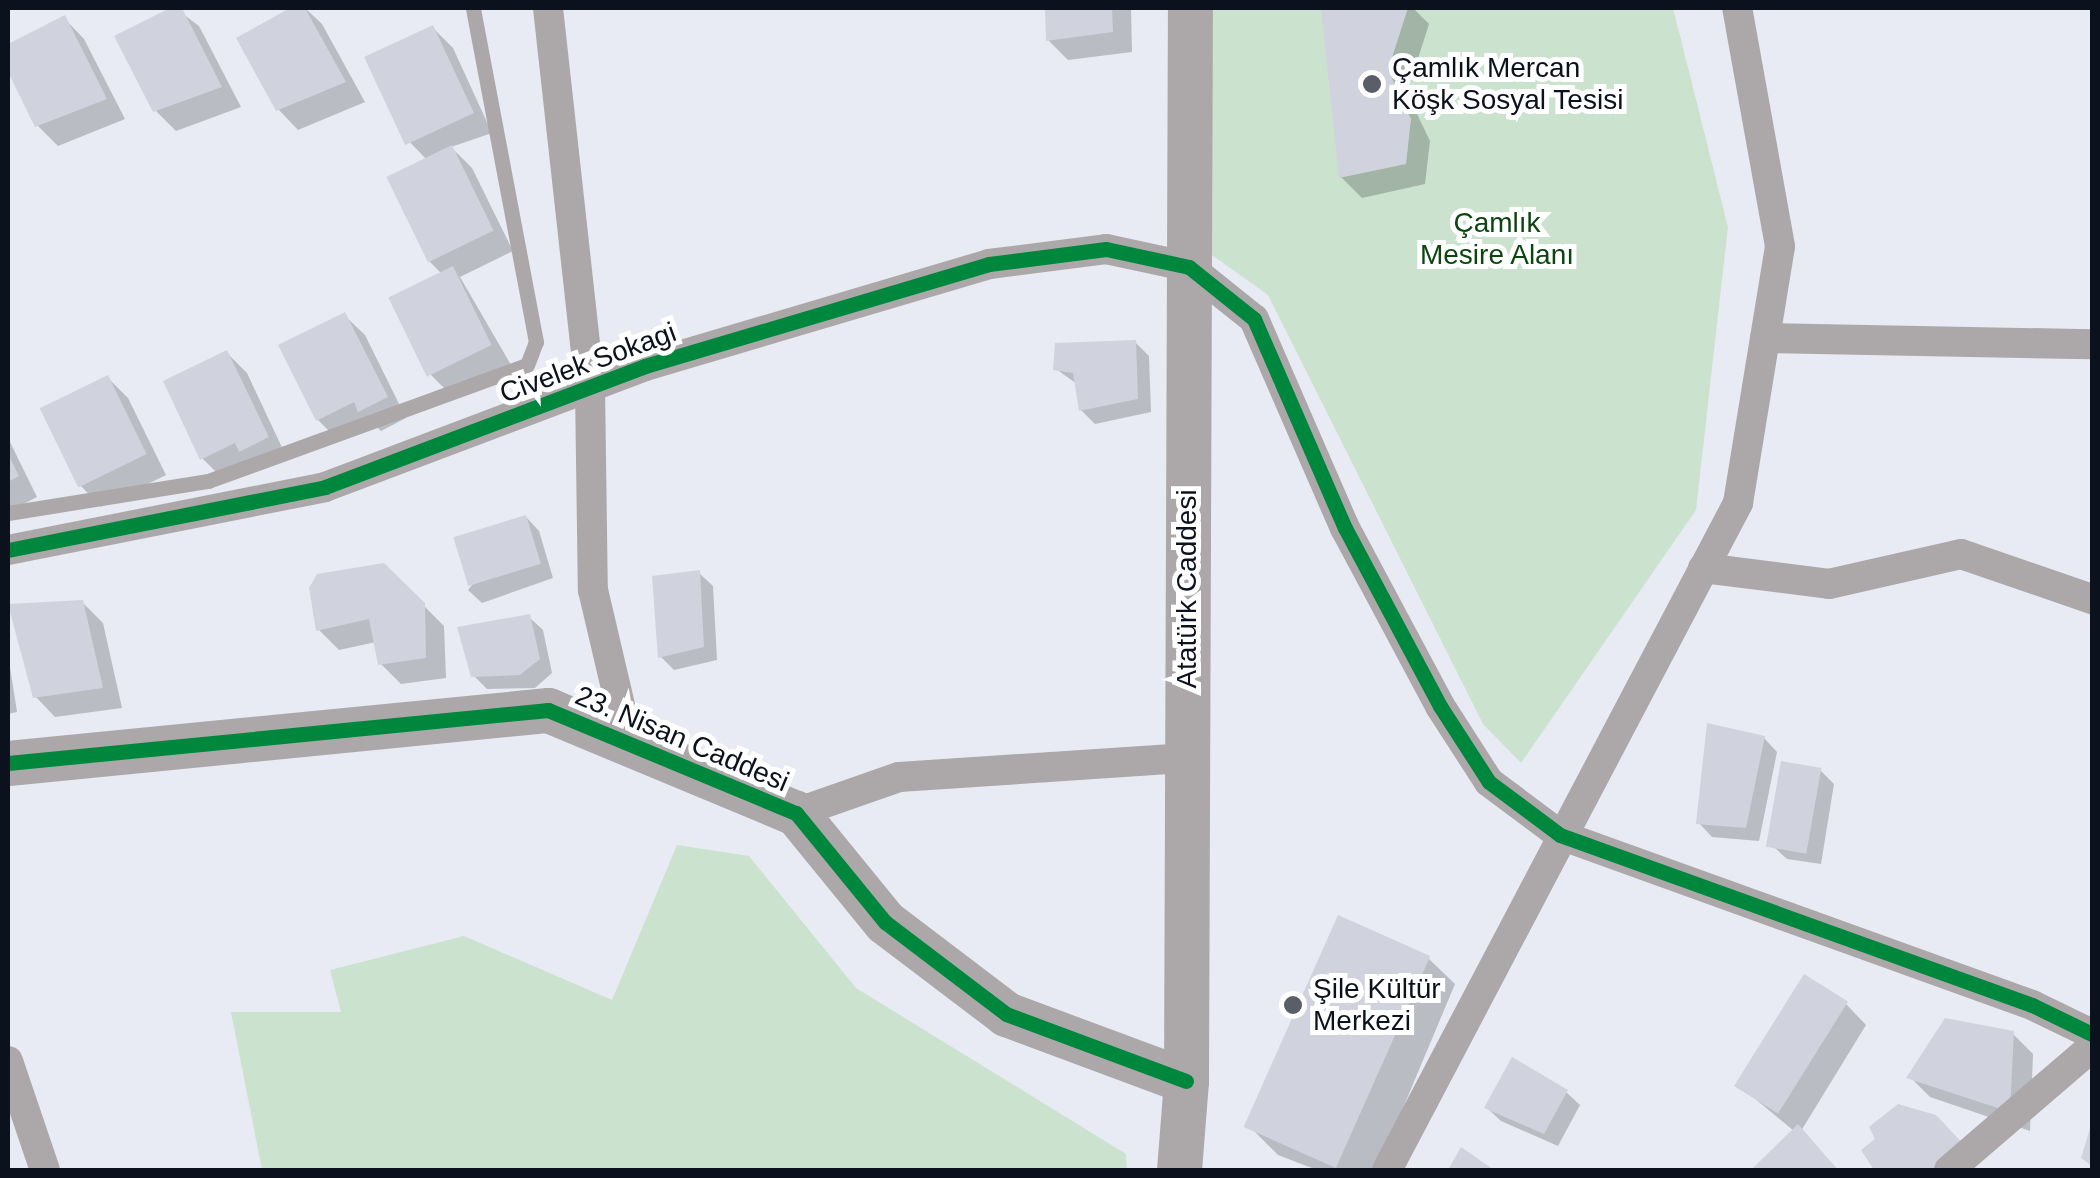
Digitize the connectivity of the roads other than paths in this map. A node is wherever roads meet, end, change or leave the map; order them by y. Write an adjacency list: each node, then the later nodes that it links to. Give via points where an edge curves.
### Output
1 (473, 8): 9 (lane, via 536,342 527,365 208,481)
2 (548, 8): 8 (street)
3 (1190, 8): 5 (street, Atatürk Caddesi)
4 (1737, 8): 6 (street, via 1780,246)
5 (1189, 267): 8 (street, Civelek Sokagi, via 1106,248 990,264); 14 (street, Atatürk Caddesi); 17 (street, via 1254,319 1346,528 1489,782)
6 (1765, 338): 7 (street); 11 (street, via 1738,503)
7 (2092, 344)
8 (590, 387): 10 (street, Civelek Sokagi, via 325,487); 13 (street, via 593,590)
9 (8, 513)
10 (8, 550)
11 (1703, 568): 12 (street, via 1828,584 1961,554); 17 (street)
12 (2092, 598)
13 (629, 744): 15 (street, 23. Nisan Caddesi, via 548,710); 16 (street, 23. Nisan Caddesi)
14 (1187, 758): 16 (street, via 899,777); 21 (street, Atatürk Caddesi)
15 (8, 762)
16 (796, 813): 21 (street, 23. Nisan Caddesi, via 885,922 1006,1014)
17 (1560, 836): 18 (street, via 2032,1004); 24 (street)
18 (2092, 1034)
19 (2092, 1046): 25 (street)
20 (8, 1061): 22 (street)
21 (1186, 1081): 23 (street, Atatürk Caddesi)
22 (45, 1170)
23 (1180, 1170)
24 (1387, 1170)
25 (1949, 1170)

